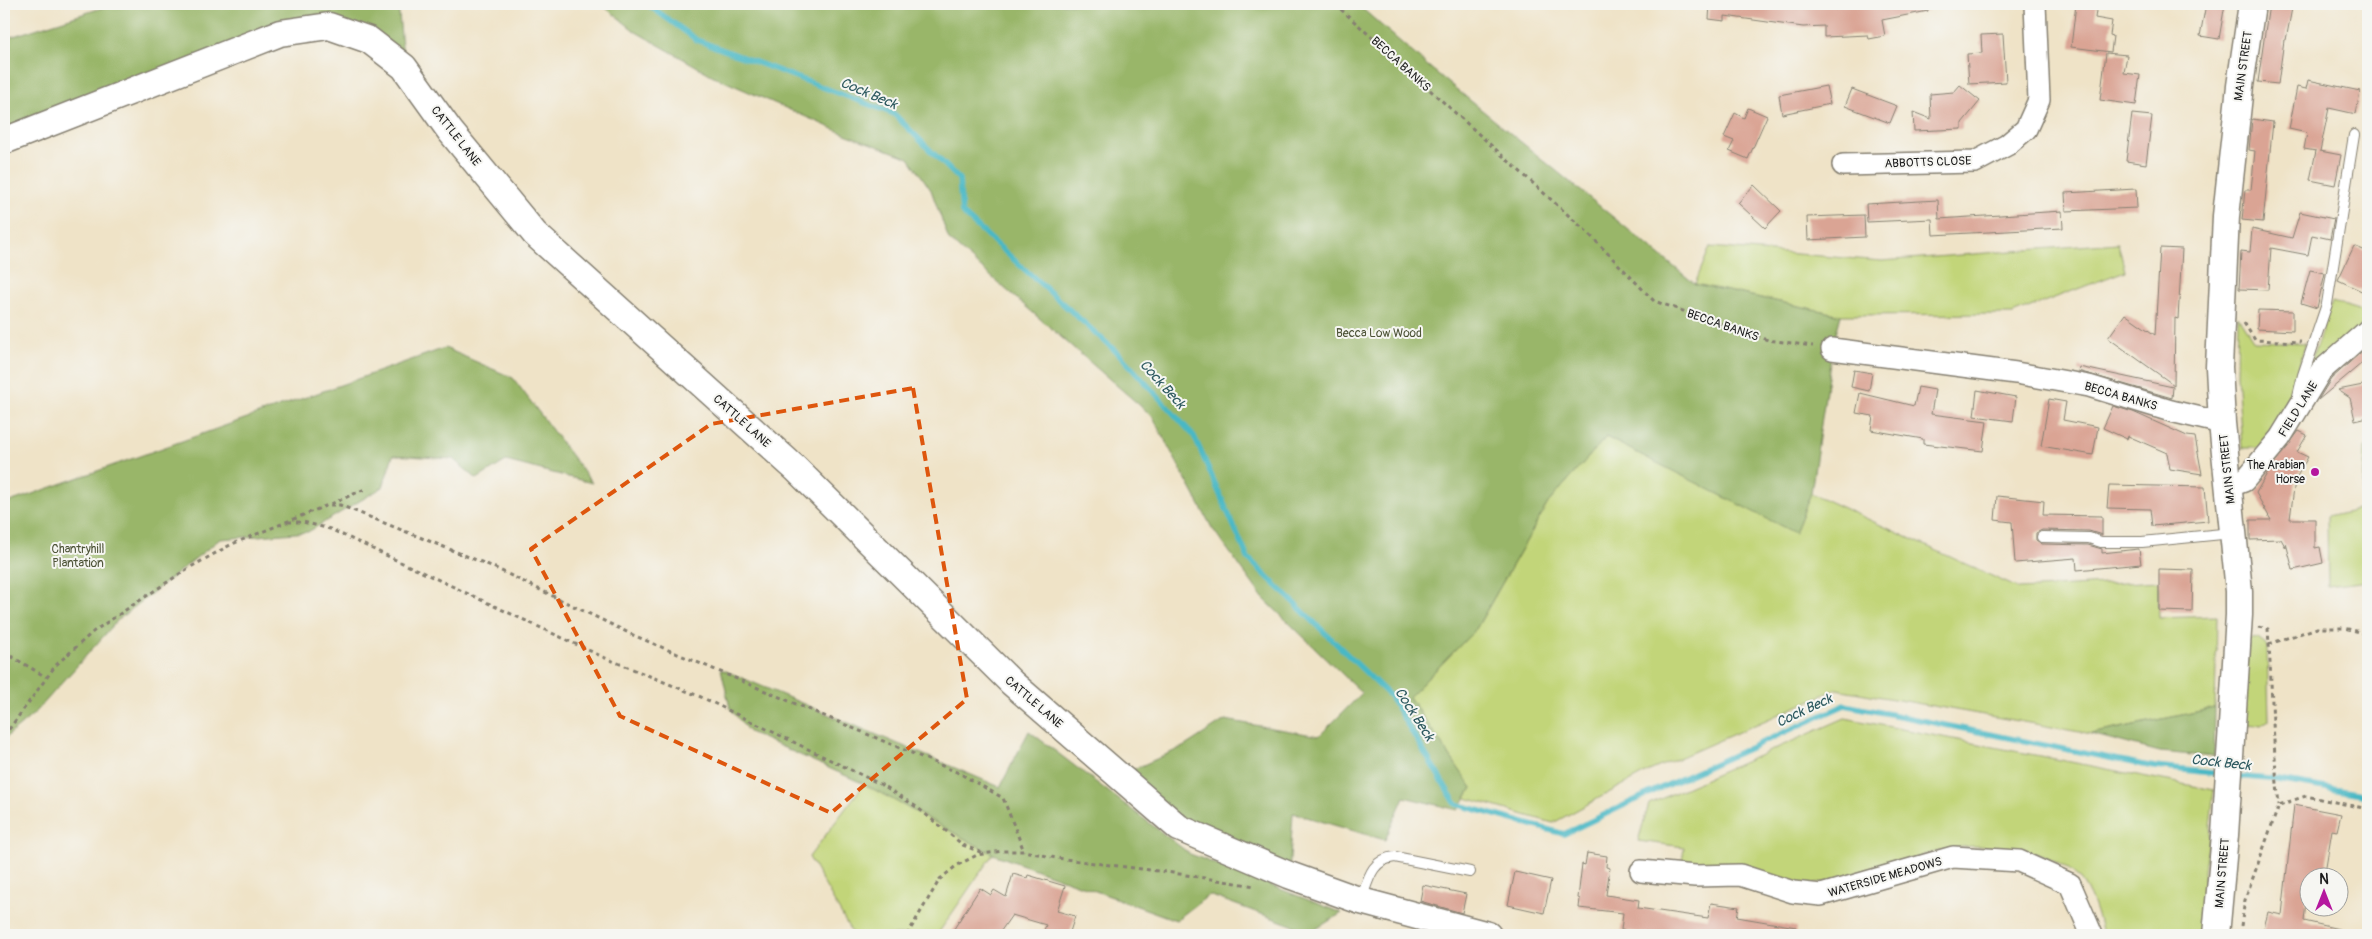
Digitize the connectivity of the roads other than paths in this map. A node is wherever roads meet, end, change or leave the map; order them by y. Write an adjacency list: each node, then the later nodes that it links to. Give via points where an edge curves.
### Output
1 (2035, 4): 5 (street, ABBOTTS CLOSE, via 2039,100 2026,129 2007,145 1975,162)
2 (2252, 4): 9 (street, MAIN STREET, via 2226,216 2219,367)
3 (2354, 136): 8 (lane, via 2326,304)
4 (4, 141): 15 (street, CATTLE LANE, via 280,33 329,26 369,40 404,67 450,131 535,234 796,469 1012,683 1179,828 1289,875)
5 (1843, 165)
6 (2368, 330): 8 (street, FIELD LANE, via 2321,371)
7 (1832, 349): 9 (street, BECCA BANKS, via 2089,386 2171,411)
8 (2294, 414): 10 (street, FIELD LANE, via 2280,438 2244,481)
9 (2222, 422): 10 (street, MAIN STREET)
10 (2228, 488): 11 (street, MAIN STREET)
11 (2233, 533): 12 (lane, via 2142,542); 17 (street, MAIN STREET, via 2239,614 2225,835)
12 (2042, 537)
13 (1641, 871): 19 (street, WATERSIDE MEADOWS, via 1695,876 1740,875 1793,892 1821,895 1953,857 2019,861 2070,884)
14 (1470, 872): 15 (lane, via 1385,858 1375,865)
15 (1361, 901): 16 (street, CATTLE LANE)
16 (1447, 931): 18 (street, CATTLE LANE)
17 (2228, 934)
18 (1488, 935)
19 (2092, 935)

